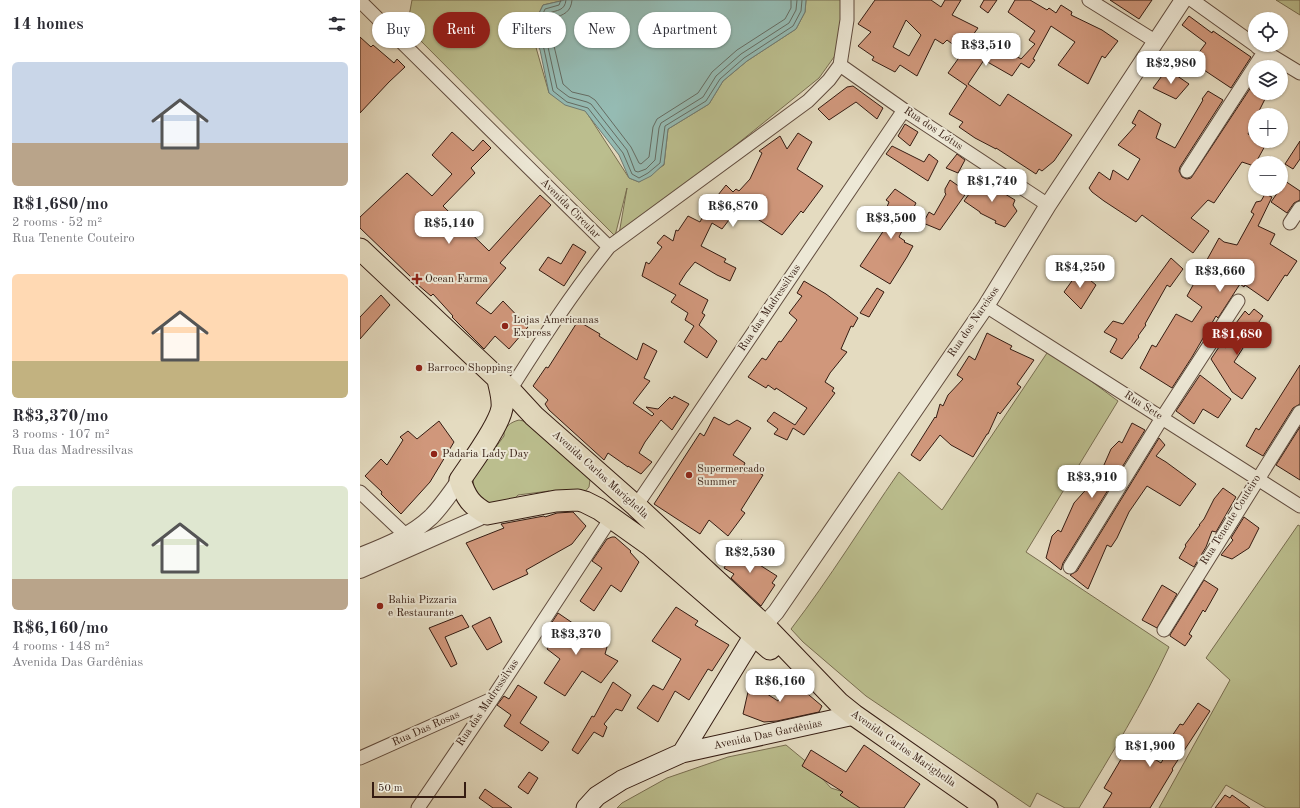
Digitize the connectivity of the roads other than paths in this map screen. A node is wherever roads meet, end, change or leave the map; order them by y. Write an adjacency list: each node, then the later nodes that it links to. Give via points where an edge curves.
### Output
1 (847, 0): 10 (street, Avenida Circular, via 847,20)
2 (1089, 0): 7 (street)
3 (1182, 0): 7 (street, Rua dos Narcisos)
4 (1192, 0): 6 (street)
5 (360, 1): 17 (street, Avenida Circular)
6 (1248, 40)
7 (1156, 42): 14 (street, Rua dos Narcisos)
8 (1255, 52): 13 (street)
9 (1266, 52): 11 (street)
10 (840, 65): 12 (street, Rua dos Lótus); 17 (street, Avenida Circular, via 830,80 808,101)
11 (1300, 73)
12 (904, 110): 14 (street, Rua dos Lótus); 31 (street, Rua das Madressilvas)
13 (1187, 171)
14 (1048, 206): 20 (street, Rua dos Narcisos)
15 (1300, 208): 16 (street)
16 (1290, 223)
17 (609, 247): 21 (street)
18 (360, 249): 21 (main road, Avenida Carlos Marighella)
19 (1238, 301): 24 (street)
20 (986, 306): 24 (street, Rua Sete); 39 (street, Rua dos Narcisos, via 776,612)
21 (504, 385): 23 (main road, Avenida Carlos Marighella); 25 (main road)
22 (1300, 412): 27 (street, Rua Tenente Couteiro)
23 (534, 416): 25 (main road, via 518,415); 26 (main road, Avenida Carlos Marighella)
24 (1162, 418): 27 (street, Rua Sete); 37 (street)
25 (499, 420): 28 (main road)
26 (602, 476): 30 (main road, via 598,492); 31 (main road, Avenida Carlos Marighella)
27 (1257, 479): 32 (street, Rua Sete); 40 (street, Rua Tenente Couteiro)
28 (460, 480): 33 (main road, via 470,501); 35 (street)
29 (360, 492): 35 (street)
30 (585, 502): 33 (main road, via 556,501); 34 (main road, Avenida Carlos Marighella)
31 (636, 506): 39 (main road, Avenida Carlos Marighella)
32 (1300, 506)
33 (487, 514): 35 (street)
34 (611, 518): 39 (main road, Avenida Carlos Marighella); 41 (street, Rua das Madressilvas)
35 (411, 540): 36 (street); 38 (street)
36 (360, 556)
37 (1070, 567)
38 (360, 570)
39 (759, 630): 42 (main road, Avenida Carlos Marighella); 43 (main road)
40 (1164, 630)
41 (492, 699): 44 (street, Rua Das Rosas); 45 (street, Rua das Madressilvas)
42 (847, 709): 43 (main road, Avenida Das Gardênias); 47 (main road, Avenida Carlos Marighella)
43 (682, 753): 46 (main road, Avenida Das Gardênias, via 622,780 598,796)
44 (360, 758)
45 (418, 808)
46 (586, 808)
47 (987, 808)

